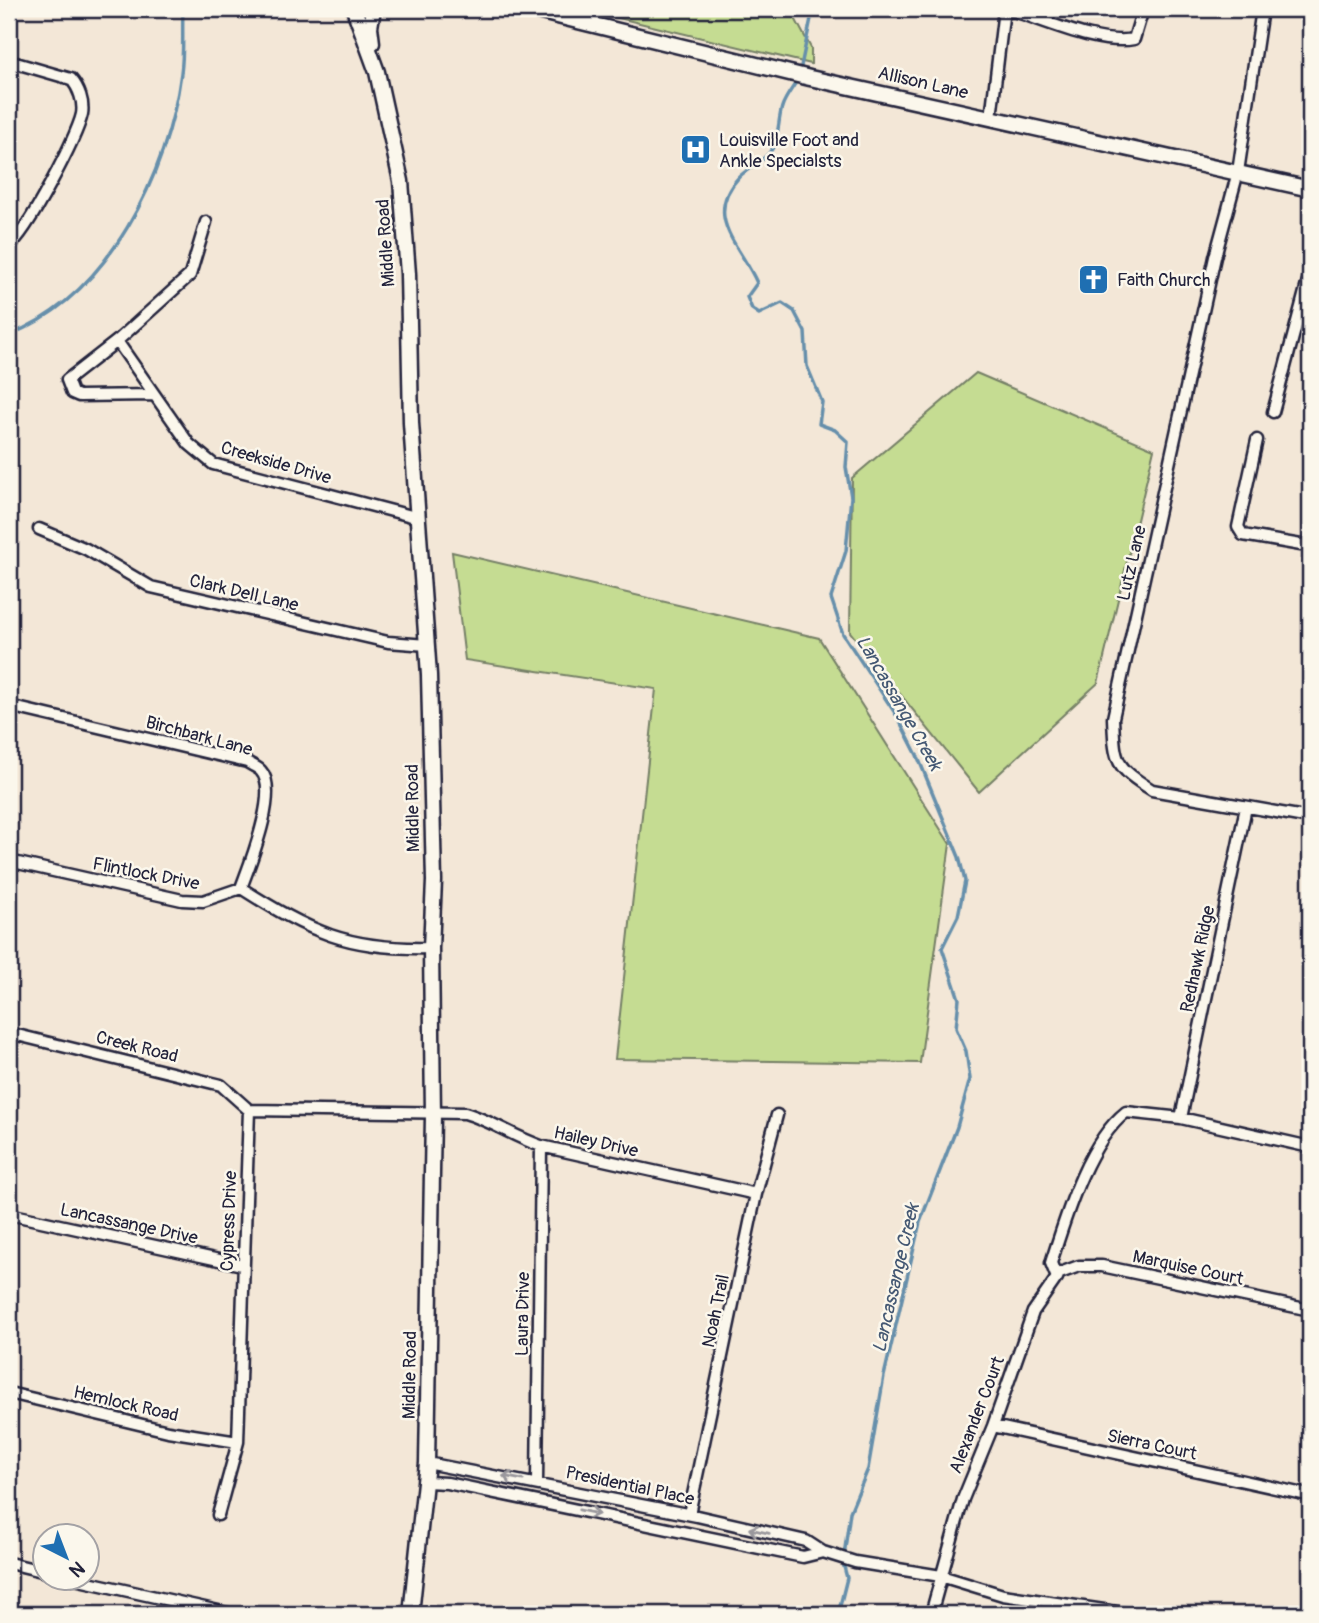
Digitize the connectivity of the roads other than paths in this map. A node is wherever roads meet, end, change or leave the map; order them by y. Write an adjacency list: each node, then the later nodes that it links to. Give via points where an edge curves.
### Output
1 (354, 9): 7 (main road, Middle Road)
2 (373, 9): 7 (main road)
3 (529, 9): 9 (main road, Allison Lane)
4 (1006, 9): 5 (street, via 1122,41 1134,39); 9 (street)
5 (1143, 9)
6 (1262, 9): 10 (street, Lutz Lane)
7 (372, 55): 19 (main road, Middle Road, via 401,181)
8 (9, 61): 13 (street, via 64,75 76,85 83,112 30,218)
9 (991, 118): 10 (main road, Allison Lane)
10 (1238, 172): 11 (main road, Allison Lane); 24 (street, Lutz Lane, via 1113,718 1115,759 1130,776 1152,790)
11 (1310, 189)
12 (206, 222): 15 (street, via 190,275)
13 (9, 246)
14 (1310, 273): 17 (street)
15 (117, 341): 16 (street, Creekside Drive); 16 (street, via 68,376 72,393)
16 (154, 394): 19 (street, Creekside Drive, via 189,444 213,464)
17 (1273, 412)
18 (1257, 440): 21 (street, via 1238,527 1243,535)
19 (419, 518): 22 (main road, Middle Road)
20 (38, 529): 22 (street, Clark Dell Lane, via 66,539 151,587 388,642)
21 (1310, 542)
22 (427, 645): 28 (main road, Middle Road)
23 (9, 706): 27 (street, Birchbark Lane, via 247,762 261,771 266,779 262,834)
24 (1246, 807): 25 (street, Lutz Lane); 33 (street, Redhawk Ridge)
25 (1310, 818)
26 (9, 861): 27 (street, Flintlock Drive, via 182,900 203,901)
27 (241, 888): 28 (street, via 286,917 341,940 387,949)
28 (431, 948): 31 (main road, Middle Road)
29 (9, 1033): 30 (street, Creek Road, via 221,1085)
30 (248, 1110): 31 (street); 38 (street, Cypress Drive)
31 (433, 1115): 34 (street, Hailey Drive, via 465,1114 488,1120 514,1137); 44 (main road, Middle Road)
32 (777, 1115): 36 (street, Noah Trail)
33 (1181, 1118): 35 (street); 39 (street, via 1126,1112 1111,1125 1066,1214 1051,1263)
34 (541, 1146): 36 (street, Hailey Drive); 46 (street, Laura Drive)
35 (1310, 1147)
36 (756, 1194): 48 (street, Noah Trail)
37 (9, 1214): 38 (street, Lancassange Drive)
38 (242, 1265): 43 (street, Cypress Drive)
39 (1058, 1275): 40 (street, Marquise Court, via 1079,1266 1102,1266); 42 (street, Alexander Court, via 1033,1312)
40 (1310, 1310)
41 (9, 1393): 43 (street, Hemlock Road, via 168,1431)
42 (993, 1426): 47 (street, Sierra Court); 53 (street, Alexander Court, via 972,1471)
43 (238, 1441): 49 (street, Cypress Drive)
44 (427, 1463): 45 (main road, Middle Road); 46 (street, Presidential Place, one-way to 44)
45 (426, 1482): 50 (street, Presidential Place, one-way to 50, via 803,1557); 56 (main road, Middle Road)
46 (537, 1483): 48 (street, Presidential Place)
47 (1303, 1494)
48 (689, 1514): 50 (street, Presidential Place, one-way to 48, via 806,1541)
49 (218, 1516)
50 (823, 1552): 53 (street, Presidential Place)
51 (9, 1563): 52 (street)
52 (32, 1569)
53 (941, 1576): 57 (street, Alexander Court); 58 (street, Presidential Place, via 1003,1595)
54 (102, 1584): 55 (street)
55 (232, 1614)
56 (411, 1614)
57 (931, 1614)
58 (1131, 1614)

